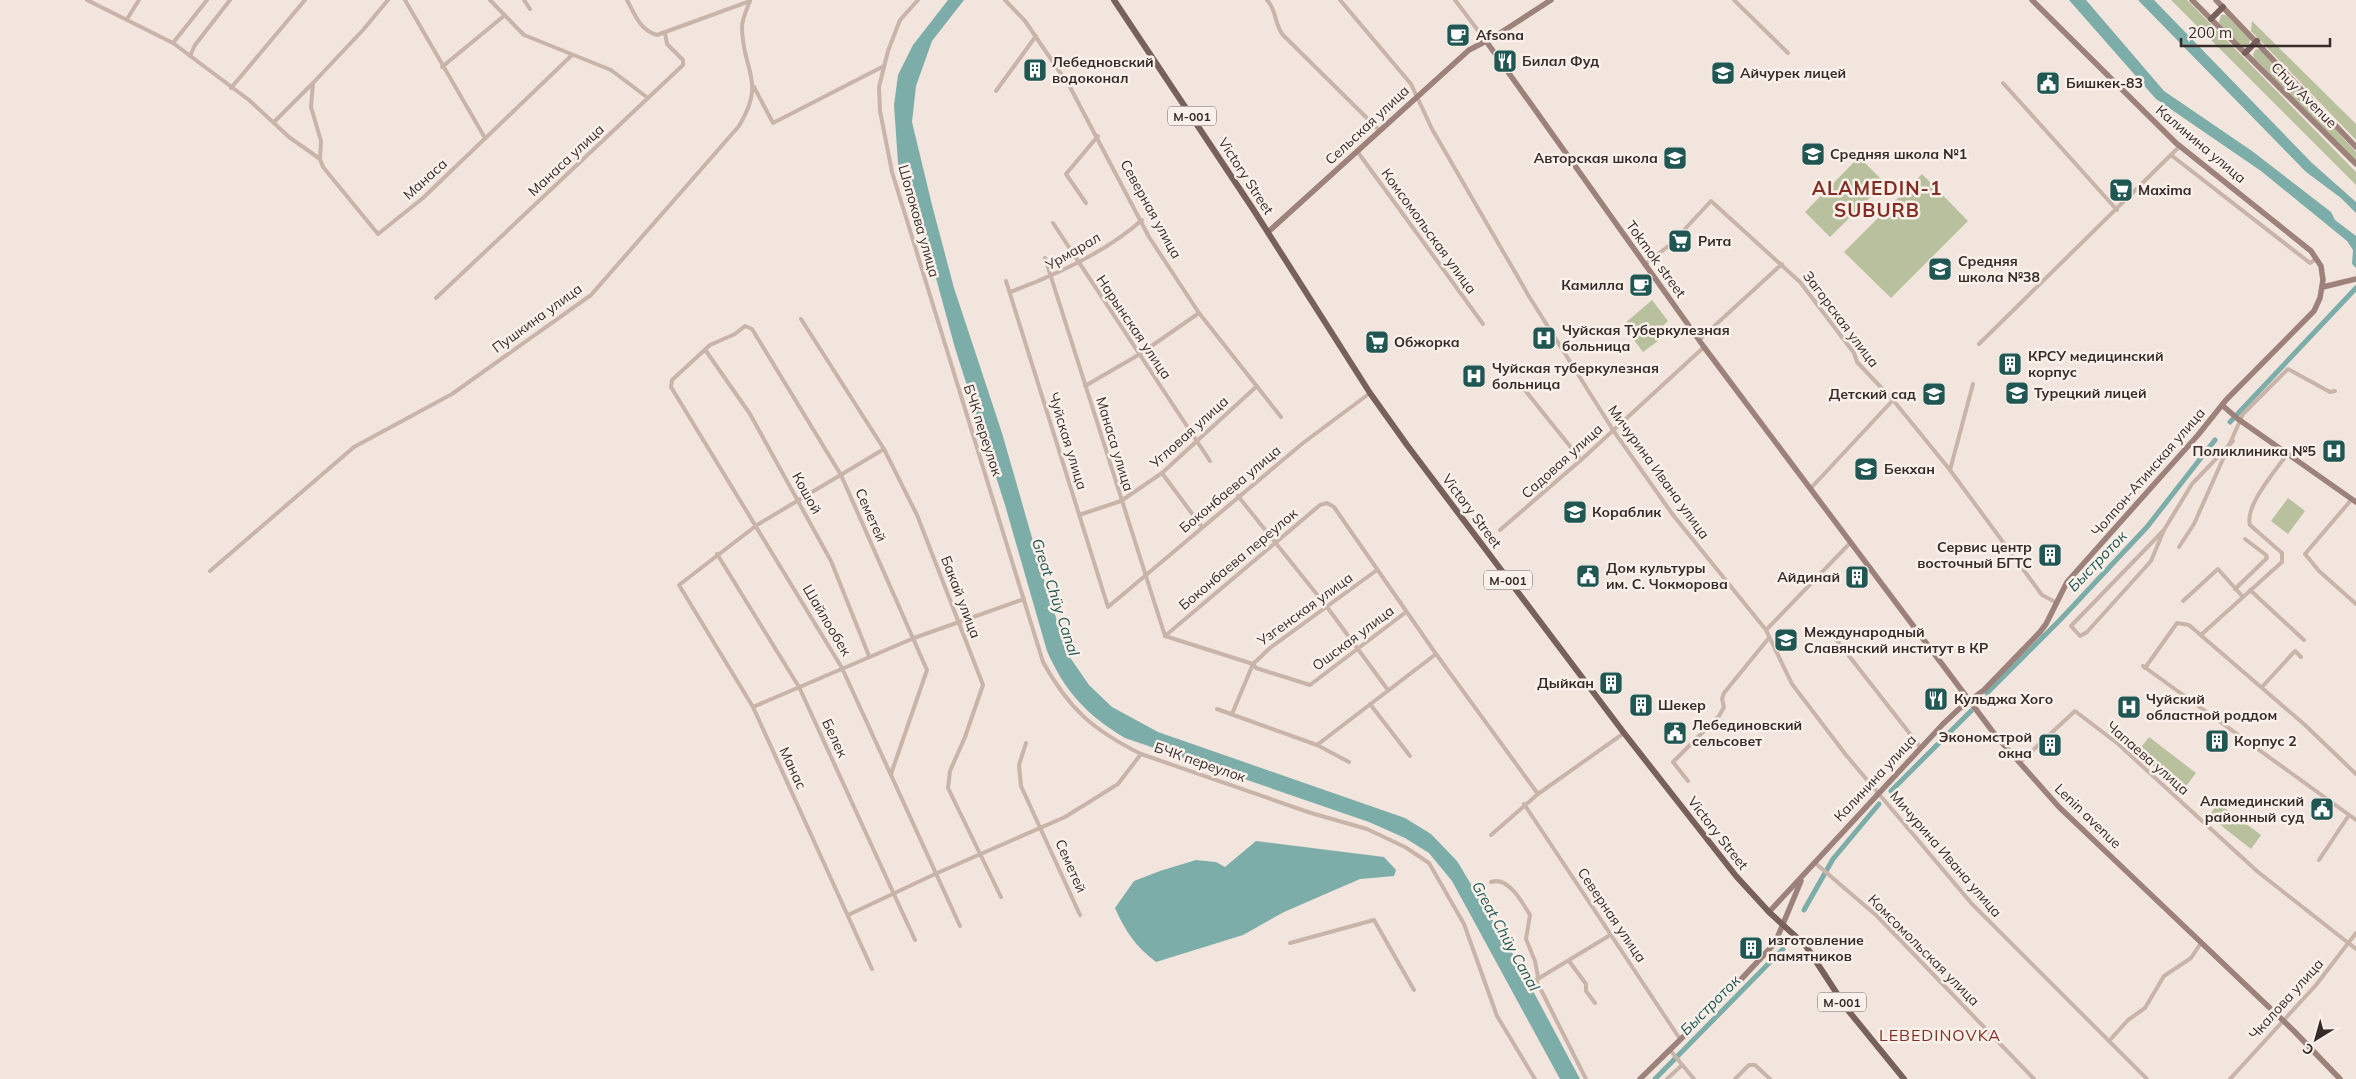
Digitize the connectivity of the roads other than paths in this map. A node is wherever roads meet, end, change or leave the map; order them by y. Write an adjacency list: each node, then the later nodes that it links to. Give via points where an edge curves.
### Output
1 (87, 0): 26 (street)
2 (139, 0): 26 (street)
3 (207, 0): 32 (street)
4 (230, 0): 36 (street, via 195,44)
5 (305, 0): 42 (street)
6 (388, 0): 39 (street)
7 (405, 0): 38 (street)
8 (490, 0): 25 (street)
9 (524, 0): 24 (street)
10 (627, 0): 28 (street, via 648,32)
11 (751, 0): 28 (street); 41 (street, Пушкина улица, via 741,25)
12 (918, 0): 37 (street, Шопокова улица, via 900,20)
13 (1005, 0): 29 (street, Северная улица)
14 (1114, 0): 60 (main road, Victory Street / М-001)
15 (1267, 0): 47 (street, via 1273,6 1276,25 1283,35)
16 (1340, 0): 44 (street, Мичурина Ивана улица, via 1409,81)
17 (1454, 0): 30 (street)
18 (1552, 0): 30 (main road, Сельская улица)
19 (1734, 0): 33 (street)
20 (2032, 0): 50 (main road, Калинина улица)
21 (2192, 0): 27 (main road, Chuy Avenue)
22 (2216, 0): 23 (main road, Chuy Avenue)
23 (2223, 7): 27 (main road); 31 (main road, Chuy Avenue)
24 (530, 9)
25 (505, 15): 35 (street, via 524,35); 38 (street)
26 (127, 19): 32 (street)
27 (2211, 19): 34 (main road, Chuy Avenue)
28 (665, 34): 45 (street, Манаса улица, via 666,44 683,60 683,65)
29 (1036, 36): 43 (street); 48 (street, Северная улица)
30 (1486, 41): 44 (main road, Сельская улица, via 1469,50); 65 (main road, Tokmok street)
31 (2257, 41): 34 (main road); 51 (main road, Chuy Avenue)
32 (173, 43): 36 (street)
33 (1788, 53)
34 (2245, 53): 55 (main road, Chuy Avenue)
35 (572, 55): 45 (street, via 611,70); 49 (street, Манаса)
36 (190, 56): 42 (street)
37 (884, 66): 41 (street, via 773,123); 80 (street, Шопокова улица, via 879,87 880,112 892,172)
38 (442, 67): 49 (street)
39 (313, 83): 46 (street); 54 (street, via 311,107 321,143)
40 (2003, 83): 57 (street)
41 (754, 87): 117 (street, Пушкина улица, via 748,111 739,126 591,295 452,394 354,447)
42 (231, 88): 46 (street)
43 (996, 91)
44 (1417, 95): 47 (main road, Сельская улица); 91 (street, Мичурина Ивана улица, via 1432,130 1530,298)
45 (648, 98): 71 (street, Манаса улица)
46 (274, 122): 54 (street, via 301,147)
47 (1380, 130): 52 (main road, Сельская улица)
48 (1098, 136): 56 (street, via 1066,174); 58 (street, Северная улица)
49 (485, 138): 54 (street, Манаса, via 423,198 378,234 323,167)
50 (2180, 146): 53 (street); 62 (main road, Калинина улица, via 2305,244)
51 (2356, 147)
52 (1357, 151): 60 (main road, Сельская улица); 74 (street, Комсомольская улица)
53 (2171, 156): 57 (street); 62 (street, via 2310,263)
54 (320, 159)
55 (2356, 164)
56 (1086, 203)
57 (2117, 210): 76 (street)
58 (1142, 220): 63 (street, Урмарал); 72 (street, Северная улица, via 1149,237)
59 (1053, 224): 63 (street, Нарынская улица)
60 (1268, 232): 86 (main road, Victory Street / М-001)
61 (1046, 258): 66 (street, Манаса улица)
62 (2317, 258): 69 (main road)
63 (1077, 262): 66 (street, Урмарал); 79 (street, Нарынская улица)
64 (1782, 264): 65 (street, Загорская улица, via 1711,201 1671,244); 75 (street); 87 (street, Загорская улица, via 1806,290 1854,353 1857,362)
65 (1644, 265): 75 (main road, Tokmok street)
66 (1052, 276): 70 (street, Урмарал); 83 (street, Манаса улица)
67 (2356, 279): 69 (main road)
68 (1006, 281): 70 (street, Чуйская улица)
69 (2323, 287): 88 (main road, Чолпон-Атинская улица, via 2318,304 2309,317)
70 (1010, 292): 106 (street, Чуйская улица)
71 (436, 298)
72 (1199, 313): 79 (street); 84 (street, Северная улица)
73 (801, 319): 94 (street, Бакай улица)
74 (1484, 324)
75 (1699, 340): 77 (main road, Tokmok street)
76 (1979, 344)
77 (1704, 347): 91 (street, Садовая улица); 101 (main road, Tokmok street)
78 (706, 351): 100 (street, Семетей, via 710,345 745,326 750,327); 105 (street, Кошой, via 750,414); 107 (street, Шайлообек, via 672,380 671,387)
79 (1140, 354): 83 (street); 93 (street, Нарынская улица)
80 (955, 378): 122 (street, БЧК переулок)
81 (1520, 384): 96 (street)
82 (1973, 384): 98 (street)
83 (1086, 386): 103 (street, Манаса улица)
84 (1257, 386): 89 (street, Северная улица); 93 (street, Угловая улица)
85 (2335, 391): 90 (street, via 2330,392 2288,368)
86 (1370, 393): 102 (street, Боконбаева улица); 151 (main road, Victory Street / М-001)
87 (1893, 400): 98 (street, Загорская улица); 101 (street)
88 (2222, 405): 90 (main road); 124 (main road, Чолпон-Атинская улица, via 2067,582)
89 (1281, 418)
90 (2239, 420): 92 (street); 95 (main road)
91 (1613, 430): 96 (street, Садовая улица); 130 (street, Мичурина Ивана улица, via 1673,515)
92 (2233, 441): 110 (street, via 2192,484); 114 (street, via 2194,524)
93 (1196, 442): 97 (street, Нарынская улица); 99 (street, Угловая улица)
94 (884, 449): 100 (street); 129 (street, Бакай улица, via 917,515)
95 (2288, 453): 104 (main road); 120 (street, via 2258,495 2248,520 2284,558)
96 (1581, 460): 109 (street, Садовая улица)
97 (1210, 461)
98 (1950, 470): 124 (street, Загорская улица, via 2042,595)
99 (1162, 473): 103 (street, Угловая улица); 108 (street)
100 (841, 475): 105 (street); 133 (street, Семетей)
101 (1811, 488): 113 (main road, Tokmok street)
102 (1238, 496): 108 (street, Боконбаева улица); 112 (street)
103 (1121, 501): 106 (street, Угловая улица); 118 (street, Манаса улица)
104 (2354, 501): 125 (street, via 2305,554)
105 (799, 502): 107 (street); 139 (street, Кошой, via 831,561)
106 (1079, 515): 127 (street, Чуйская улица)
107 (757, 524): 115 (street); 142 (street, Шайлообек)
108 (1202, 527): 118 (street, Боконбаева улица)
109 (1500, 530)
110 (2164, 530): 110 (street, via 2151,562 2080,636 2071,626)
111 (2245, 539): 119 (street, via 2267,558)
112 (1275, 541): 116 (street, Боконбаева переулок, via 1320,505 1327,503 1334,507); 126 (street); 132 (street, Боконбаева переулок)
113 (1852, 541): 130 (street); 146 (main road, Lenin avenue)
114 (2179, 547)
115 (717, 554): 143 (street, Белек); 148 (street, Манас, via 679,585)
116 (1377, 570): 126 (street, Узгенская улица); 128 (street)
117 (210, 571)
118 (1146, 576): 127 (street, Боконбаева улица); 132 (street, Манаса улица)
119 (2235, 589): 121 (street); 123 (street, via 2218,569)
120 (2250, 590): 121 (street); 136 (street)
121 (2242, 596): 131 (street)
122 (1024, 598): 129 (street); 155 (street, БЧК переулок, via 1043,662 1058,688 1089,723)
123 (2183, 601)
124 (2056, 603): 146 (main road, Чолпон-Атинская улица, via 2040,632 1984,690)
125 (2356, 604)
126 (1327, 607): 137 (street); 141 (street, Узгенская улица, via 1291,632)
127 (1108, 608)
128 (1406, 612): 137 (street, Ошская улица); 138 (street)
129 (958, 620): 133 (street); 169 (street, Бакай улица, via 983,684 950,772 948,788)
130 (1766, 630): 135 (street, Мичурина Ивана улица)
131 (2202, 634): 144 (street); 165 (street, via 2189,625 2177,623 2144,667)
132 (1165, 636): 141 (street, Ошская улица)
133 (914, 638): 139 (street); 159 (street, Семетей, via 927,670)
134 (1835, 638): 154 (street)
135 (1768, 639): 161 (street, via 1724,693 1724,707 1719,716 1674,762); 162 (street, Мичурина Ивана улица, via 1792,684)
136 (2304, 640)
137 (1357, 649): 141 (street, Ошская улица, via 1310,685); 145 (street)
138 (1436, 654): 145 (street); 163 (street)
139 (869, 656): 142 (street)
140 (2302, 657): 144 (street, via 2295,651)
141 (1254, 666): 150 (street)
142 (842, 668): 143 (street); 159 (street, Шайлообек)
143 (799, 687): 148 (street); 175 (street, Белек)
144 (2262, 687): 160 (street)
145 (1388, 690): 147 (street)
146 (1970, 700): 154 (main road, Калинина улица); 158 (main road, Lenin avenue)
147 (1370, 704): 153 (street); 156 (street)
148 (753, 707): 178 (street, Манас)
149 (1217, 709): 150 (street)
150 (1232, 714): 153 (street)
151 (1624, 733): 163 (street); 177 (main road, Victory Street / М-001, via 1736,876)
152 (1026, 743): 167 (street, Семетей, via 1019,765 1021,786)
153 (1317, 745): 157 (street)
154 (1921, 748): 162 (main road, Калинина улица)
155 (1142, 754): 167 (street, via 1118,784); 199 (street, БЧК переулок, via 1311,813 1367,829 1429,863 1464,924 1497,1016)
156 (1410, 756)
157 (1349, 762)
158 (2019, 763): 186 (main road, Lenin avenue); 187 (street, Чапаева улица, via 2075,711 2117,743 2258,872)
159 (891, 774): 172 (street, Шайлообек)
160 (2356, 774)
161 (1688, 781)
162 (1878, 793): 171 (main road, Калинина улица); 196 (street, Мичурина Ивана улица, via 1972,904)
163 (1538, 794): 164 (street)
164 (1524, 804): 168 (street); 183 (street, Северная улица)
165 (2350, 815): 166 (street); 170 (street)
166 (2356, 820)
167 (1042, 828): 169 (street); 179 (street, Семетей)
168 (1491, 834)
169 (981, 855): 172 (street); 176 (street, Бакай улица)
170 (2319, 860)
171 (1814, 862): 173 (main road, Калинина улица); 207 (street, Комсомольская улица, via 1878,916)
172 (935, 874): 175 (street); 181 (street, Шайлообек)
173 (1803, 877): 177 (main road, Калинина улица); 180 (main road, Калинина улица)
174 (1491, 882): 191 (street, via 1503,881 1530,915 1526,939)
175 (894, 893): 178 (street); 184 (street, Белек)
176 (1001, 897)
177 (1769, 912): 180 (main road, Victory Street / М-001)
178 (848, 915): 190 (street, Манас)
179 (1080, 915)
180 (1782, 924): 195 (main road, Калинина улица, via 1775,943 1761,959); 206 (main road, Victory Street / М-001, via 1806,946 1847,1009)
181 (960, 926)
182 (2356, 932): 187 (street, Чкалова улица)
183 (1612, 934): 189 (street); 195 (street, Северная улица)
184 (915, 940)
185 (1290, 943): 192 (street, via 1374,920)
186 (2201, 943): 194 (main road, Lenin avenue); 196 (street, via 2191,958 2164,976 2144,1008)
187 (2349, 943): 188 (street, Чапаева улица); 194 (street, Чкалова улица)
188 (2356, 949)
189 (1568, 961): 191 (street); 193 (street, via 1586,984 1586,991)
190 (872, 968)
191 (1538, 977): 200 (street, via 1536,982)
192 (1414, 990)
193 (1595, 1003)
194 (2284, 1022): 209 (street, Чкалова улица); 210 (main road, Lenin avenue)
195 (1680, 1039): 197 (main road, Калинина улица)
196 (2109, 1041): 208 (street, Мичурина Ивана улица)
197 (1670, 1050): 198 (street); 201 (main road, Калинина улица)
198 (1680, 1063): 202 (street); 203 (street)
199 (1535, 1079)
200 (1586, 1079)
201 (1640, 1079)
202 (1667, 1079)
203 (1694, 1079)
204 (1734, 1079): 205 (street, via 1750,1065 1755,1065)
205 (1770, 1079)
206 (1904, 1079)
207 (2034, 1079)
208 (2147, 1079)
209 (2230, 1079)
210 (2340, 1079)

